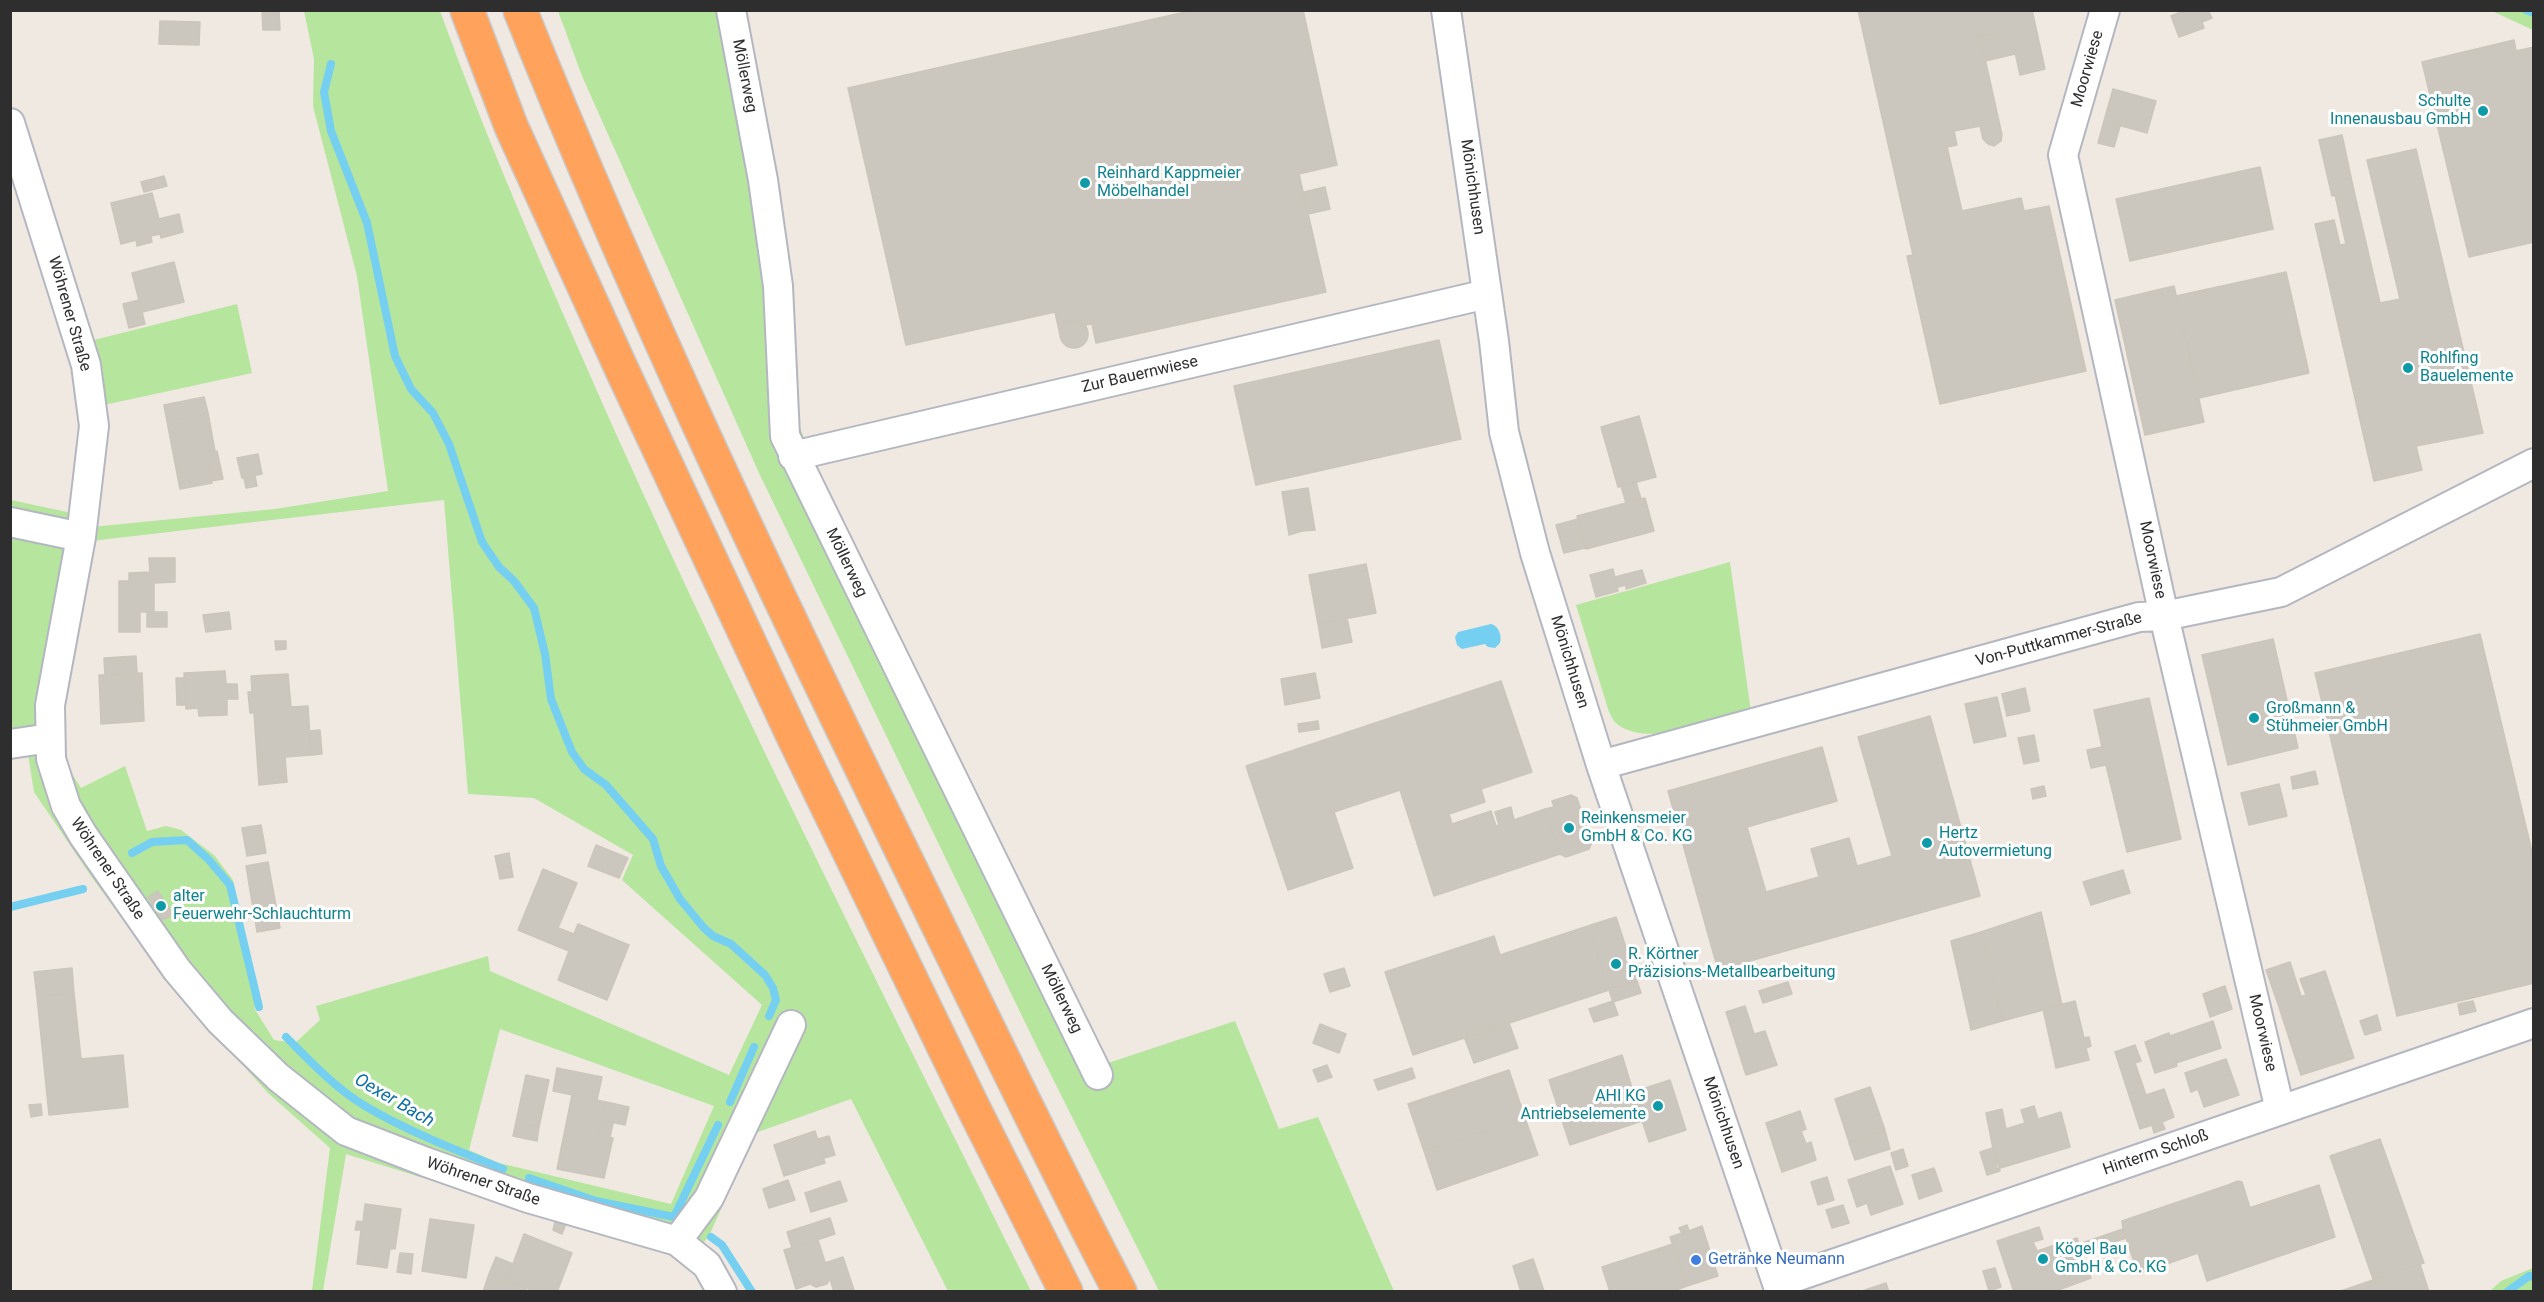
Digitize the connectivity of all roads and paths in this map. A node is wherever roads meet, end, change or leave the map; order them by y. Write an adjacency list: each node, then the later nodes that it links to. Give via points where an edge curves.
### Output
1 (467, 10): 23 (highway, via 511,126 703,543)
2 (520, 10): 24 (highway, via 658,334 799,640)
3 (731, 10): 8 (street, Möllerweg, via 763,180 778,286 785,436)
4 (1446, 10): 7 (street, Mönichhusen)
5 (2105, 10): 12 (street, Moorwiese, via 2063,155)
6 (10, 123): 11 (street, Wöhrener Straße, via 86,365 94,426)
7 (1487, 294): 8 (street, Zur Bauernwiese); 15 (street, Mönichhusen, via 1504,432 1535,553)
8 (793, 456): 18 (street, Möllerweg)
9 (2534, 463): 12 (street, Von-Puttkammer-Straße, via 2281,592)
10 (10, 522): 11 (street)
11 (81, 537): 13 (street, Wöhrener Straße, via 50,705)
12 (2164, 616): 15 (street, Von-Puttkammer-Straße, via 2139,617); 19 (street, Moorwiese)
13 (50, 738): 14 (street); 20 (street, Wöhrener Straße, via 51,759 66,806 96,856 177,970 219,1021 311,1104 346,1131 426,1162 528,1198)
14 (10, 744)
15 (1601, 765): 21 (street, Mönichhusen)
16 (2534, 1023): 19 (street, Hinterm Schloß)
17 (791, 1025): 20 (street, via 709,1198)
18 (1098, 1075)
19 (2280, 1110): 21 (street, Hinterm Schloß)
20 (677, 1241): 22 (street, Wöhrener Straße, via 707,1265)
21 (1779, 1287)
22 (722, 1292)
23 (1066, 1292)
24 (1120, 1292)

